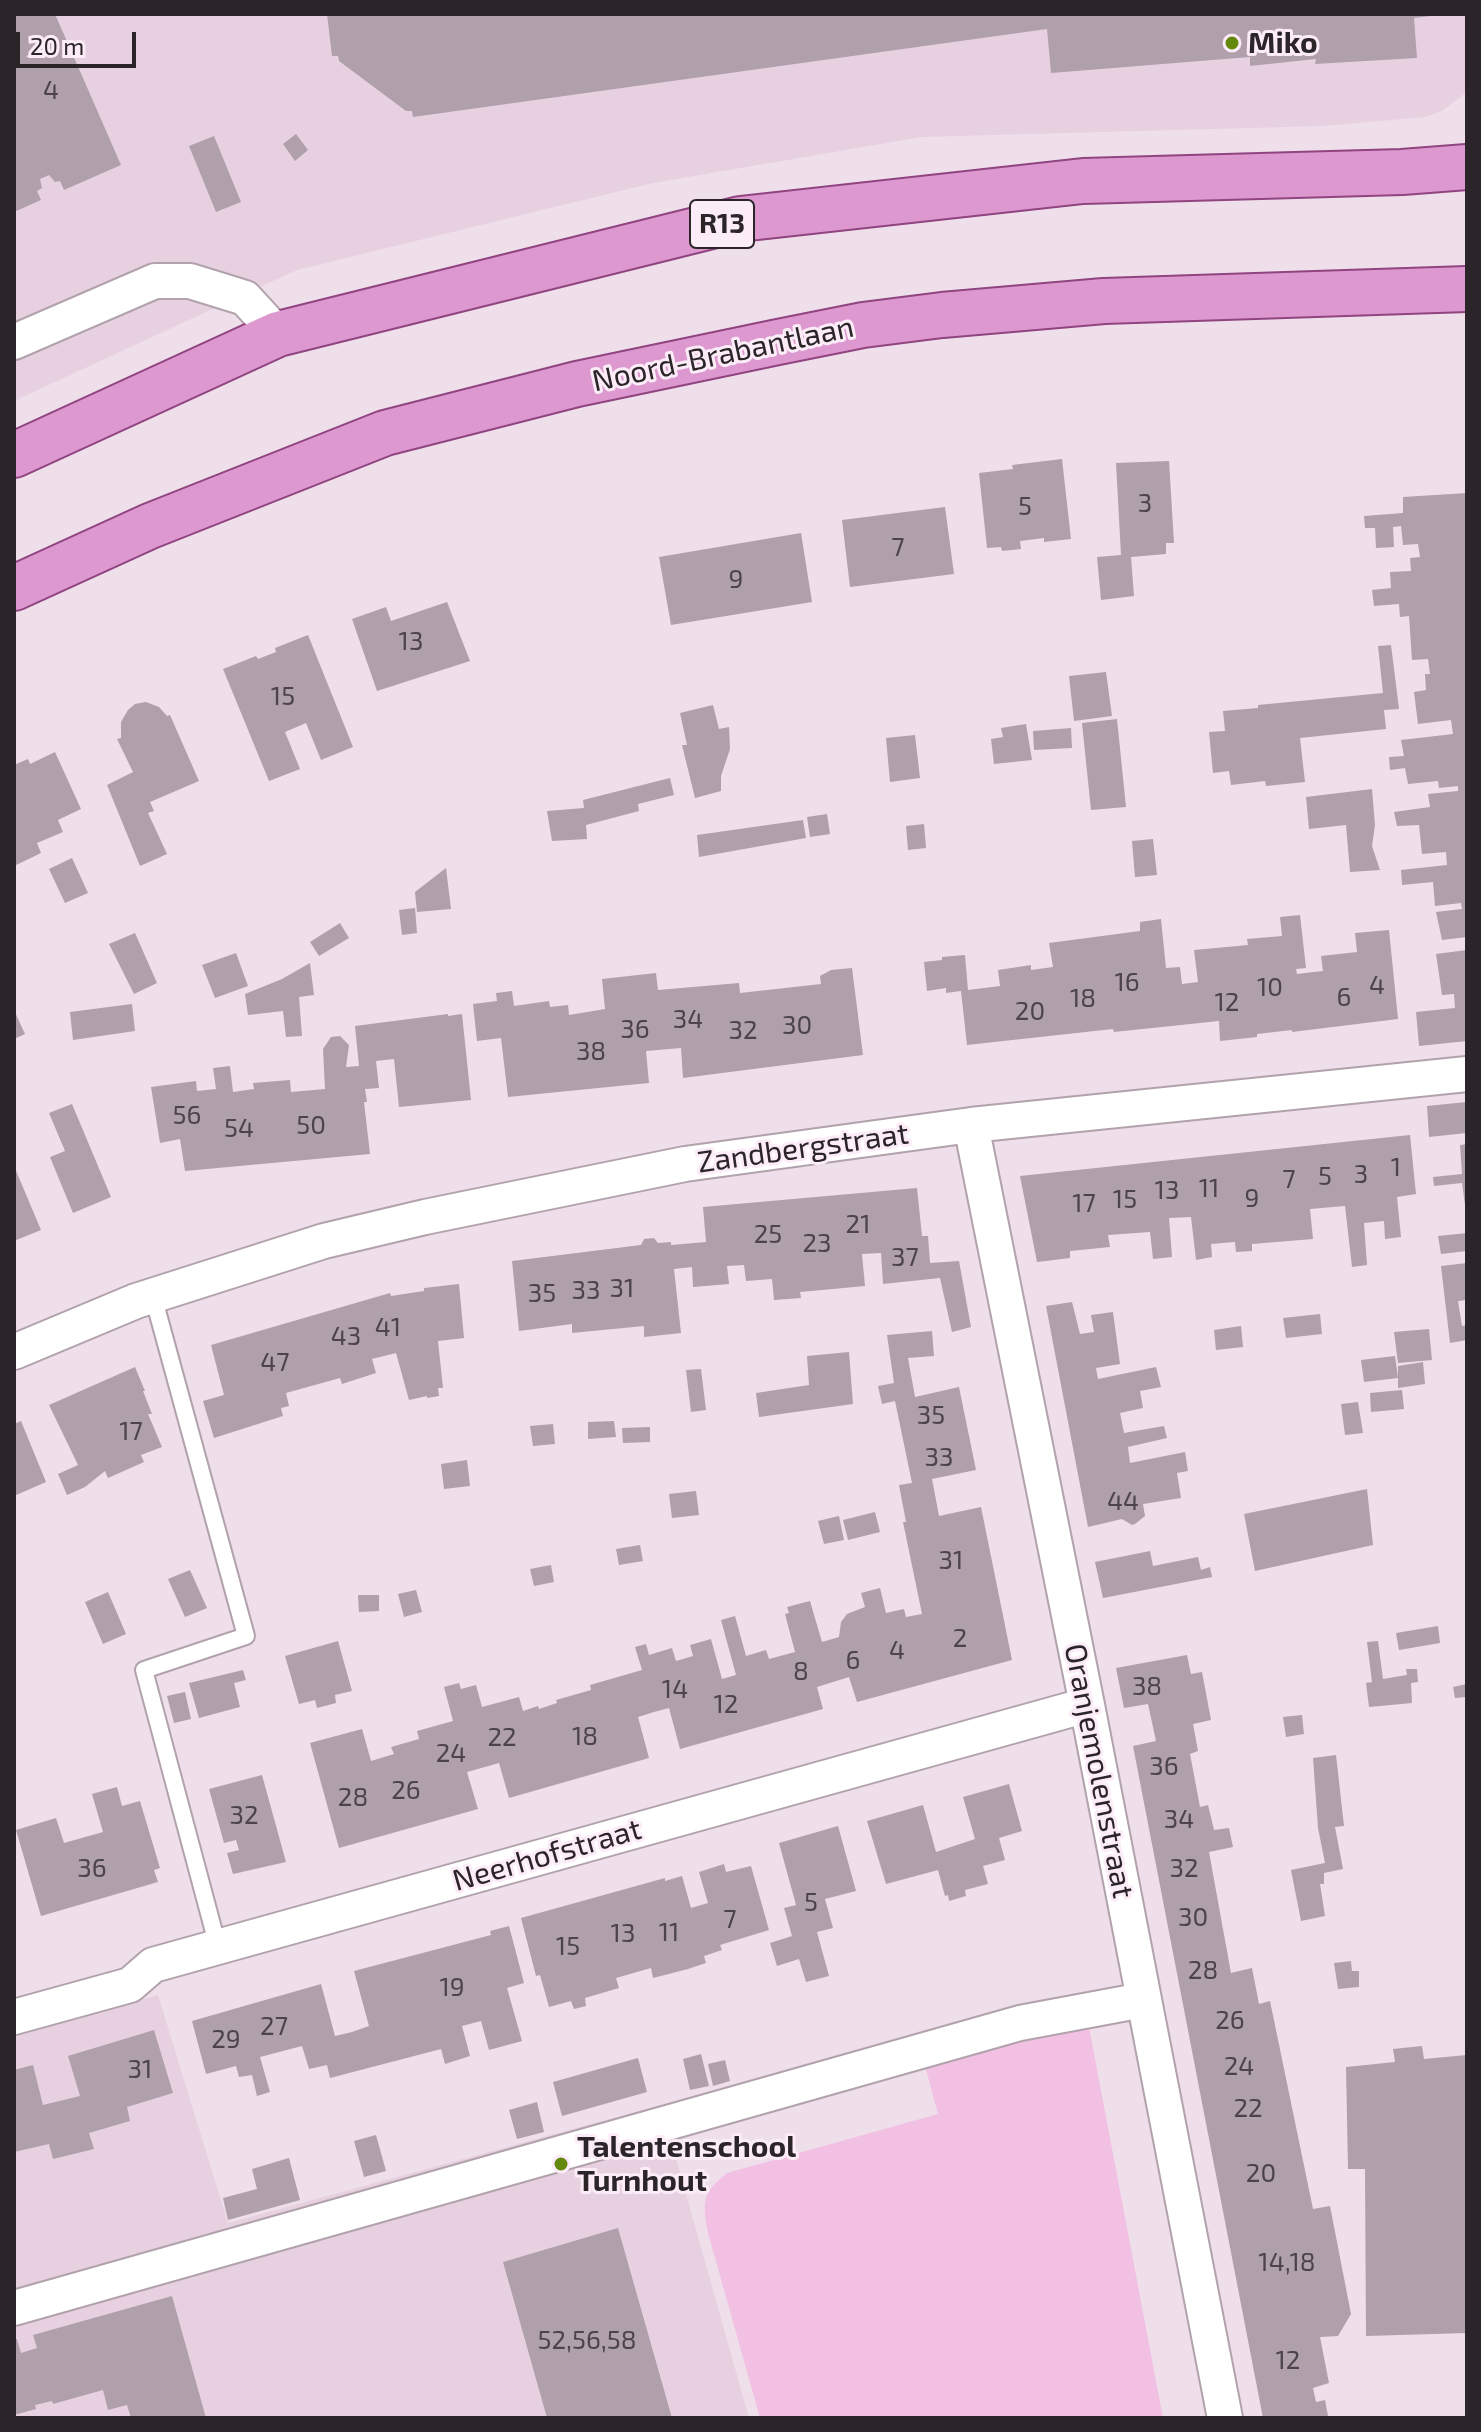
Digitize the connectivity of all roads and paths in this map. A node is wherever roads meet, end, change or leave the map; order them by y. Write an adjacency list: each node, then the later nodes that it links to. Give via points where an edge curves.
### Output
1 (1467, 167): 3 (main road, R13, via 1083,181 740,219)
2 (1467, 289): 6 (main road, Noord-Brabantlaan, via 1104,301 863,325 762,345 577,384 385,433 150,526)
3 (278, 334): 4 (street, via 245,298 190,281 155,281); 5 (main road, R13)
4 (14, 342)
5 (14, 455)
6 (14, 588)
7 (1467, 1074): 8 (street, Zandbergstraat)
8 (971, 1125): 9 (street, Zandbergstraat, via 685,1164 425,1217 324,1241); 11 (street, Oranjemolenstraat)
9 (153, 1296): 10 (street, Zandbergstraat); 12 (lane, via 246,1636 144,1670)
10 (14, 1352)
11 (1087, 1705): 12 (street, Neerhofstraat); 13 (street, Oranjemolenstraat)
12 (218, 1947): 14 (street, Neerhofstraat, via 153,1965 130,1985)
13 (1143, 2000): 15 (street, via 1020,2023); 16 (street, Oranjemolenstraat)
14 (14, 2017)
15 (14, 2308)
16 (1225, 2418)

